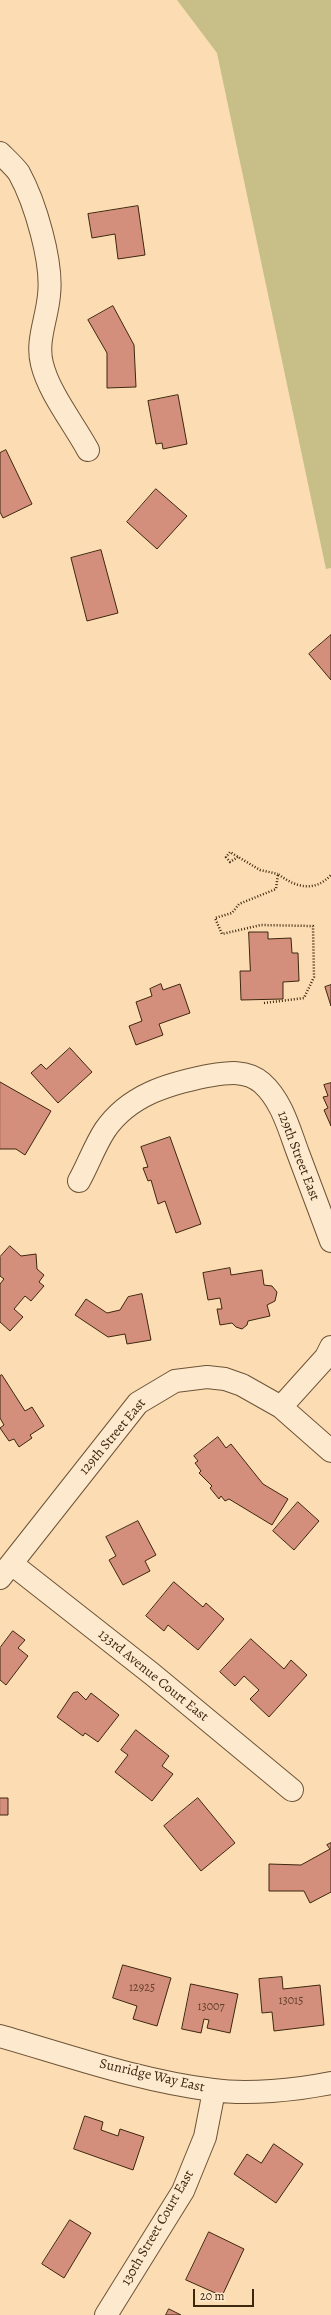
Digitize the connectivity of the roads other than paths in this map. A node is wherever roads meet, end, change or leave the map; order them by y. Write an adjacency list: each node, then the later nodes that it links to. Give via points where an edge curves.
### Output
1 (0, 153): 2 (street, via 18,171 35,208 48,270 50,295 40,340 42,364 51,387)
2 (88, 450)
3 (79, 1181): 4 (street, 129th Street East, via 106,1130 122,1112 150,1091 176,1082 229,1072 255,1078 269,1091 280,1108)
4 (331, 1241)
5 (331, 1347): 6 (street, via 326,1357)
6 (281, 1407): 7 (street, 129th Street East); 8 (street, 129th Street East, via 242,1385 225,1379 207,1377 175,1381 147,1396 138,1403)
7 (331, 1451)
8 (6, 1571): 9 (street, 133rd Avenue Court East, via 152,1674)
9 (292, 1790)
10 (0, 2036): 12 (street, Sunridge Way East, via 165,2082)
11 (331, 2083): 12 (street, Sunridge Way East, via 279,2091)
12 (214, 2091): 13 (street, 130th Street Court East, via 205,2137 183,2191)
13 (106, 2315)

